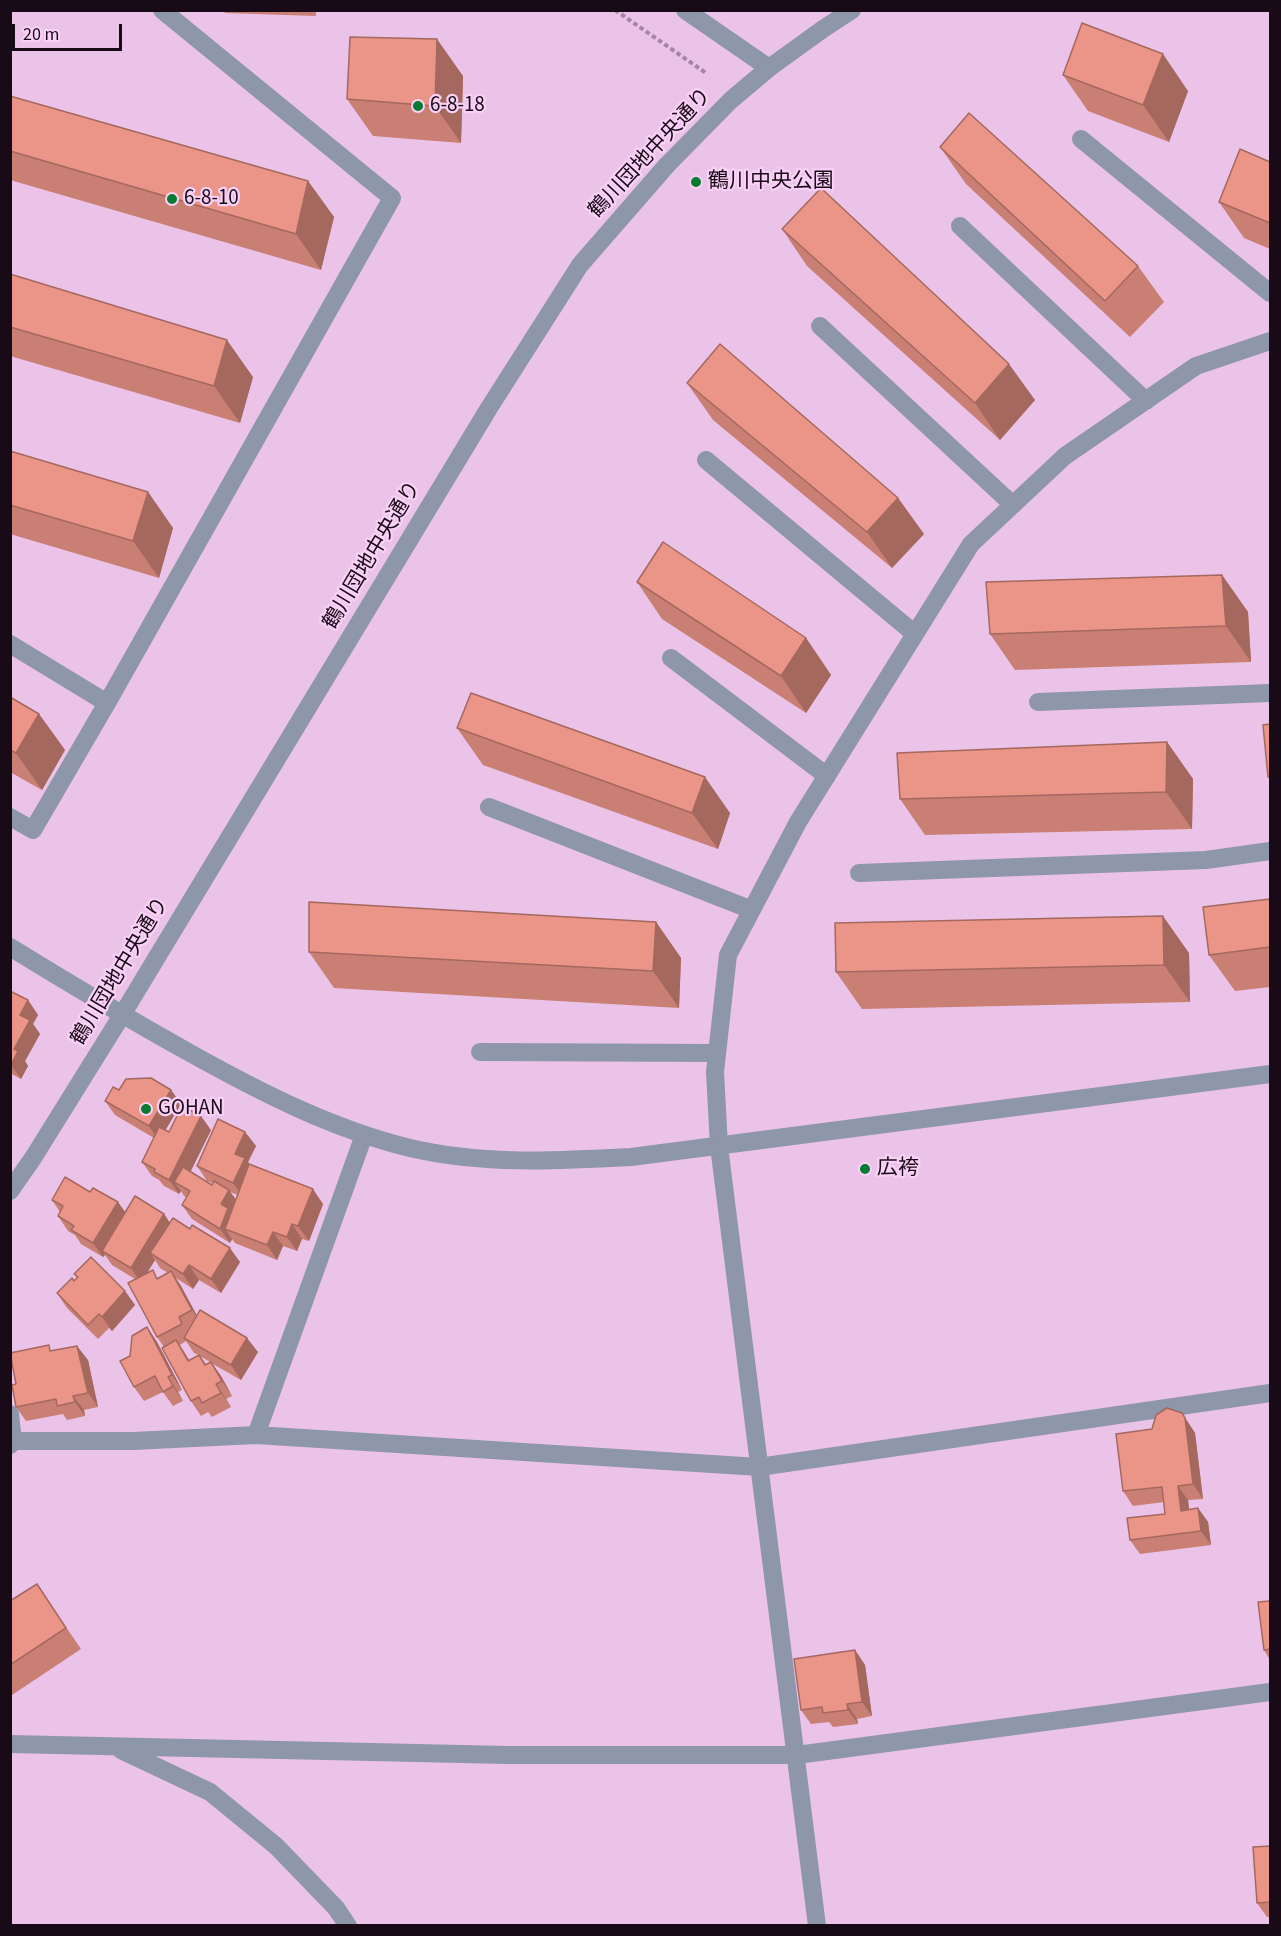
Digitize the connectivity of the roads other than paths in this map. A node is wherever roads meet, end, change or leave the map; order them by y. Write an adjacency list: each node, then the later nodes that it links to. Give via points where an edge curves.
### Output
1 (162, 10): 18 (street, via 392,198)
2 (685, 10): 4 (street)
3 (852, 10): 4 (street, 鶴川団地中央通り)
4 (769, 68): 26 (street, 鶴川団地中央通り, via 667,165 580,266 482,418)
5 (1081, 139): 7 (street)
6 (960, 226): 10 (street)
7 (1270, 293)
8 (820, 326): 12 (street)
9 (1270, 341): 10 (street, via 1196,366)
10 (1146, 401): 12 (street, via 1065,456)
11 (706, 460): 13 (street)
12 (1013, 505): 13 (street, via 971,544)
13 (915, 634): 19 (street)
14 (10, 644): 18 (street)
15 (671, 658): 19 (street)
16 (1270, 693): 17 (street)
17 (1038, 702)
18 (107, 703): 21 (street, via 33,830)
19 (827, 776): 24 (street)
20 (489, 807): 24 (street)
21 (10, 817)
22 (1270, 851): 23 (street, via 1206,860)
23 (859, 873)
24 (752, 910): 28 (street, via 728,955)
25 (10, 947): 26 (street)
26 (122, 1015): 30 (street, via 288,1105); 32 (street, 鶴川団地中央通り)
27 (480, 1052): 28 (street)
28 (717, 1053): 31 (street)
29 (1270, 1074): 31 (street)
30 (364, 1135): 31 (street, via 412,1148 482,1159 544,1162); 35 (street)
31 (719, 1146): 37 (street)
32 (10, 1191)
33 (1270, 1393): 37 (street)
34 (10, 1414): 36 (street)
35 (256, 1435): 36 (street); 37 (street)
36 (12, 1443)
37 (759, 1467): 41 (street)
38 (1270, 1692): 41 (street)
39 (10, 1744): 40 (street)
40 (114, 1746): 41 (street, via 507,1755); 42 (street, via 210,1792 276,1846 336,1908)
41 (797, 1755): 43 (street)
42 (348, 1926)
43 (817, 1926)

